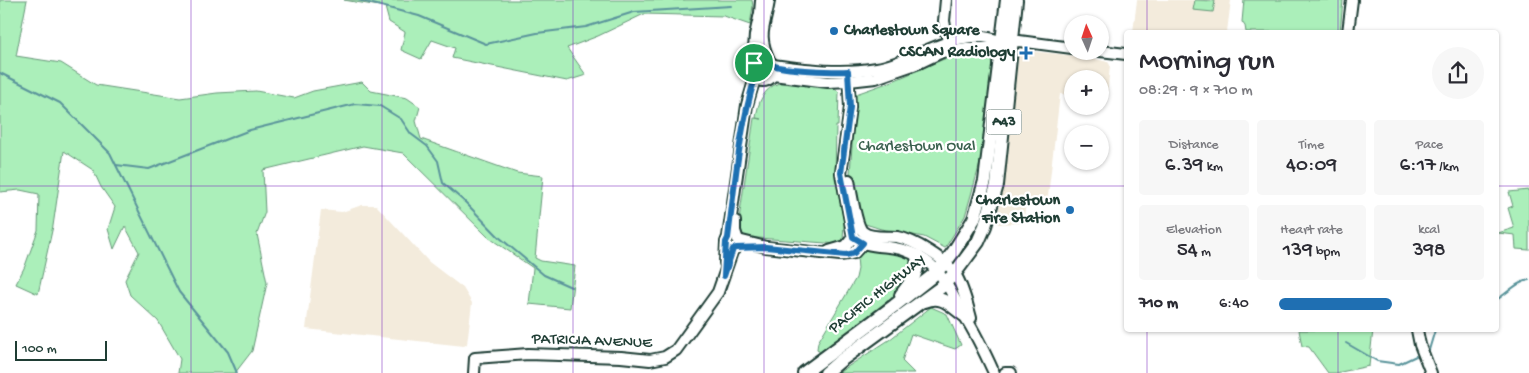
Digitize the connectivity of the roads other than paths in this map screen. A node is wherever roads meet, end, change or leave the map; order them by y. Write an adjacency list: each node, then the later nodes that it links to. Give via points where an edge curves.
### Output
1 (946, 0): 7 (street, via 944,21)
2 (1007, 0): 8 (highway, PACIFIC HIGHWAY / A43)
3 (1016, 0): 8 (highway, PACIFIC HIGHWAY / A43)
4 (1352, 0): 6 (street)
5 (765, 1): 13 (street, PATRICIA AVENUE, via 755,35); 14 (street, via 762,34)
6 (1348, 30)
7 (948, 42): 8 (street, via 969,38); 10 (street); 15 (street, via 907,59)
8 (1007, 42): 9 (street); 10 (street, via 991,48); 23 (highway, PACIFIC HIGHWAY / A43, via 979,206 968,229); 24 (highway, PACIFIC HIGHWAY / A43, via 999,168 992,203 978,242)
9 (1064, 47)
10 (942, 52): 15 (street, via 890,74 870,78)
11 (1109, 52): 12 (street)
12 (1124, 54)
13 (754, 63): 14 (street, via 760,59); 16 (street, PATRICIA AVENUE, via 752,71)
14 (772, 67): 15 (street); 16 (street, via 769,79)
15 (849, 76): 17 (street, via 850,107)
16 (759, 80): 19 (street, PATRICIA AVENUE, via 751,112)
17 (845, 143): 18 (street, via 842,178); 23 (street, via 850,189 860,228 866,234 904,239 929,252)
18 (853, 237): 20 (street); 21 (street, via 843,248)
19 (733, 243): 21 (street); 30 (street, PATRICIA AVENUE, via 718,292 676,350 665,357 650,360 528,354 475,358)
20 (863, 243): 21 (street, via 850,254); 22 (street, via 896,248)
21 (815, 253)
22 (917, 256): 23 (street); 26 (highway, via 916,274)
23 (941, 266): 24 (street); 26 (highway, PACIFIC HIGHWAY / A43)
24 (951, 278): 25 (highway, PACIFIC HIGHWAY / A43); 27 (street); 28 (street, via 969,311)
25 (922, 302): 27 (highway, via 937,298); 32 (highway, PACIFIC HIGHWAY / A43)
26 (894, 306): 31 (highway, PACIFIC HIGHWAY / A43)
27 (964, 315): 28 (street)
28 (973, 329): 33 (street)
29 (1418, 332): 36 (street)
30 (474, 373)
31 (804, 373)
32 (826, 373)
33 (994, 373)
34 (1005, 373): 35 (street)
35 (1011, 373)
36 (1431, 373)

